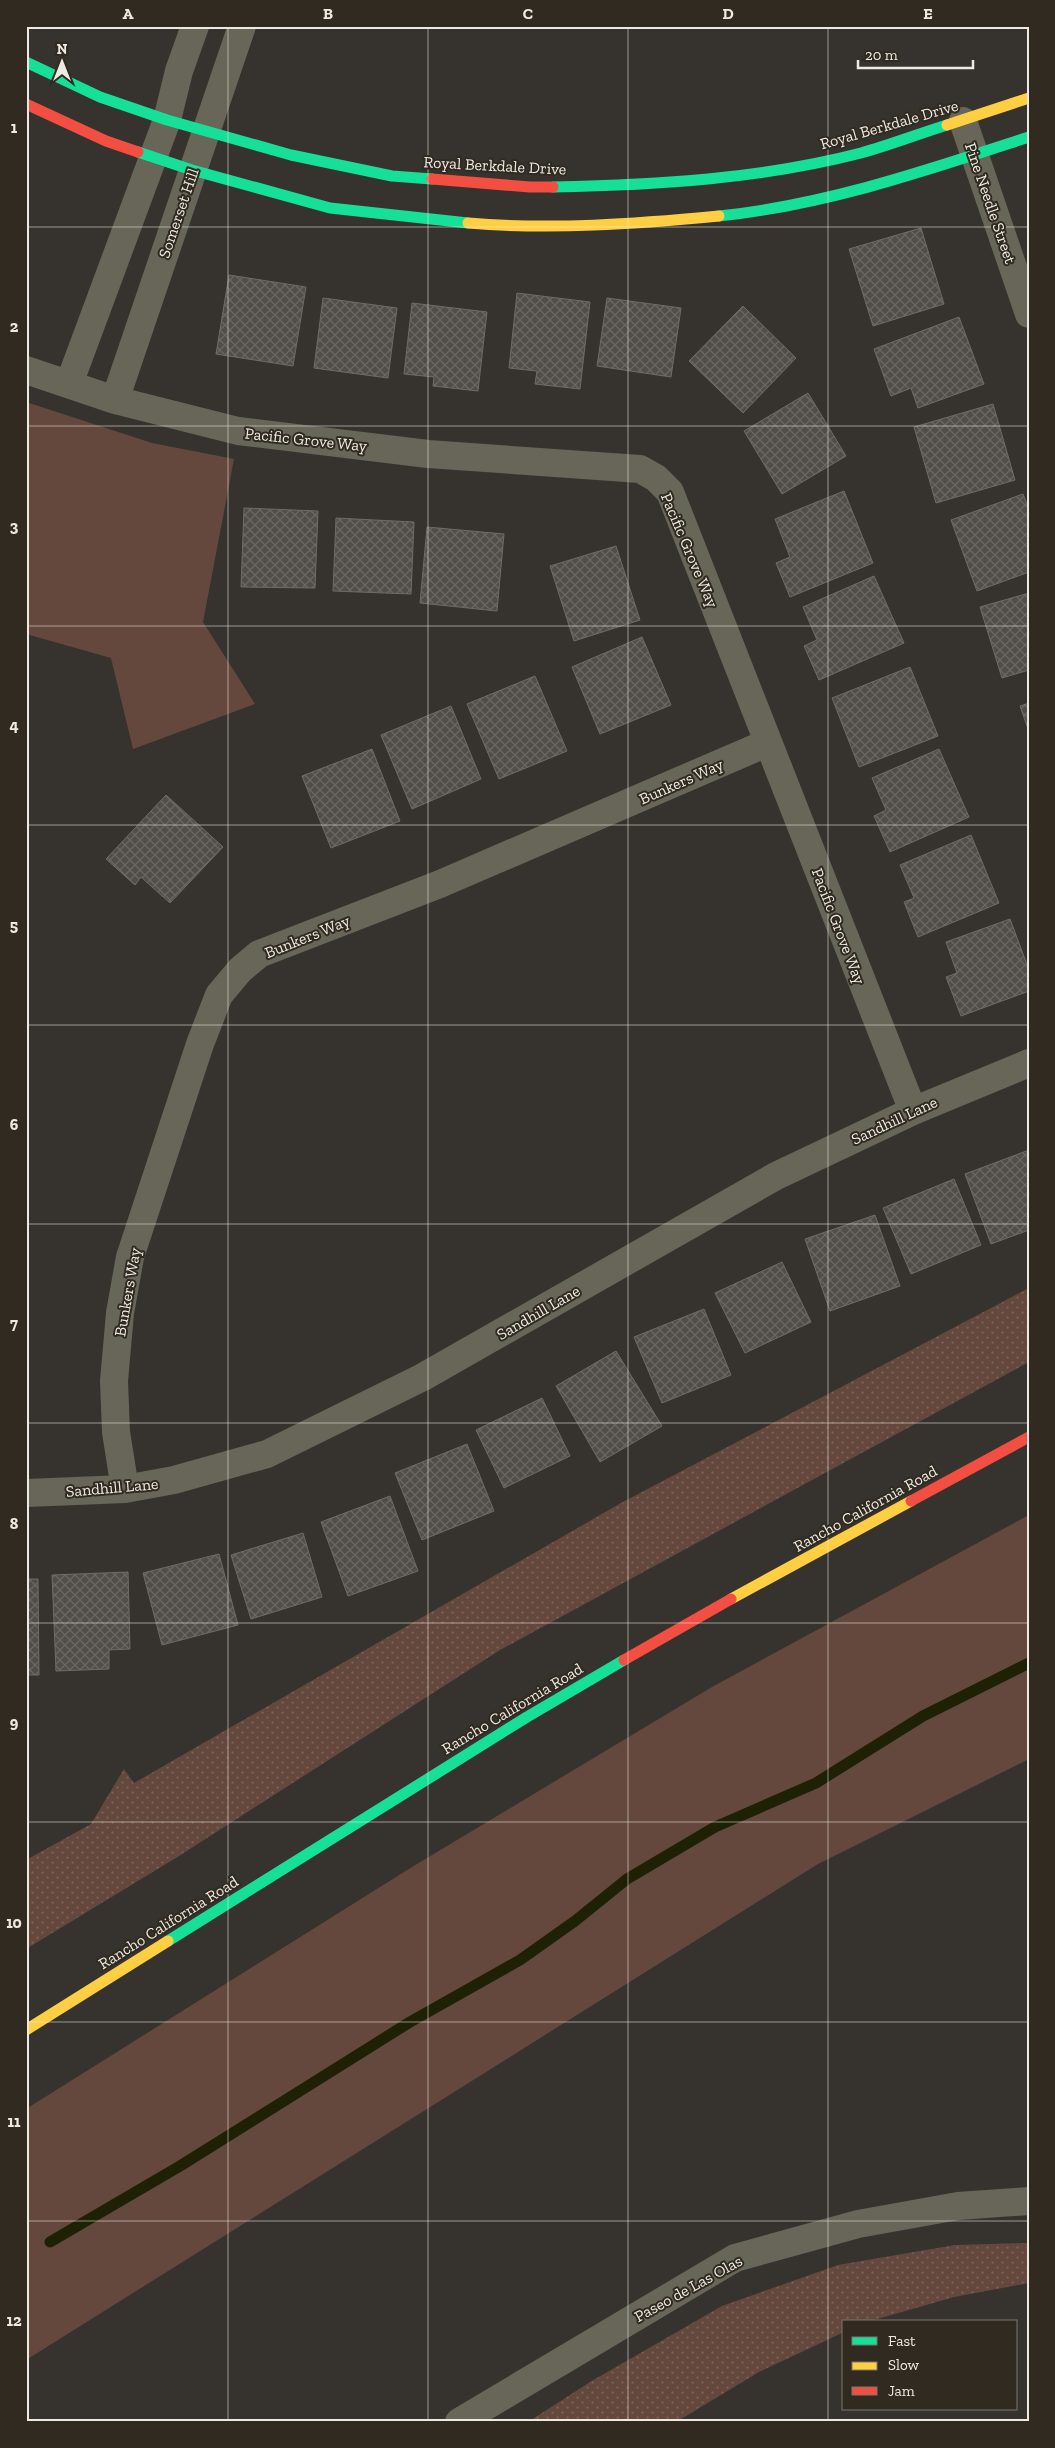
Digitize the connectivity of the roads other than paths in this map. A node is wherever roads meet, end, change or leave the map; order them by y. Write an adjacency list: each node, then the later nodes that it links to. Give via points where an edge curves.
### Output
1 (195, 26): 6 (street)
2 (242, 26): 8 (street, Somerset Hill)
3 (26, 62): 6 (street, Royal Berkdale Drive, via 100,97)
4 (1029, 98): 7 (street, Royal Berkdale Drive)
5 (26, 104): 11 (street, via 106,140)
6 (167, 120): 8 (street, Royal Berkdale Drive); 11 (street)
7 (963, 121): 8 (street, Royal Berkdale Drive, via 861,153 764,173 651,185 549,187 392,176); 10 (street, Pine Needle Street)
8 (206, 132): 12 (street, Somerset Hill)
9 (1029, 137): 10 (street)
10 (974, 155): 12 (street, via 892,182 810,201 736,214 564,228 414,220 330,208); 13 (street, Pine Needle Street)
11 (153, 156): 12 (street); 15 (street)
12 (192, 170): 16 (street, Somerset Hill)
13 (1029, 314)
14 (26, 370): 15 (street, Pacific Grove Way)
15 (69, 384): 16 (street, Pacific Grove Way)
16 (115, 400): 17 (street, Pacific Grove Way, via 238,431 428,454 640,470 656,478 670,492)
17 (767, 743): 19 (street, Pacific Grove Way); 21 (street, Bunkers Way, via 502,859 259,954 240,970 219,995 200,1044 130,1257 120,1313 114,1381 116,1432)
18 (1029, 1063): 19 (street, Sandhill Lane)
19 (913, 1111): 21 (street, Sandhill Lane, via 776,1176 423,1377 267,1454 174,1480)
20 (1029, 1437): 23 (street, Rancho California Road, via 680,1627 527,1717)
21 (125, 1489): 22 (street, Sandhill Lane)
22 (26, 1493)
23 (26, 2030)
24 (1029, 2201): 25 (street, Paseo de Las Olas, via 958,2206 858,2224 735,2258)
25 (459, 2422)

